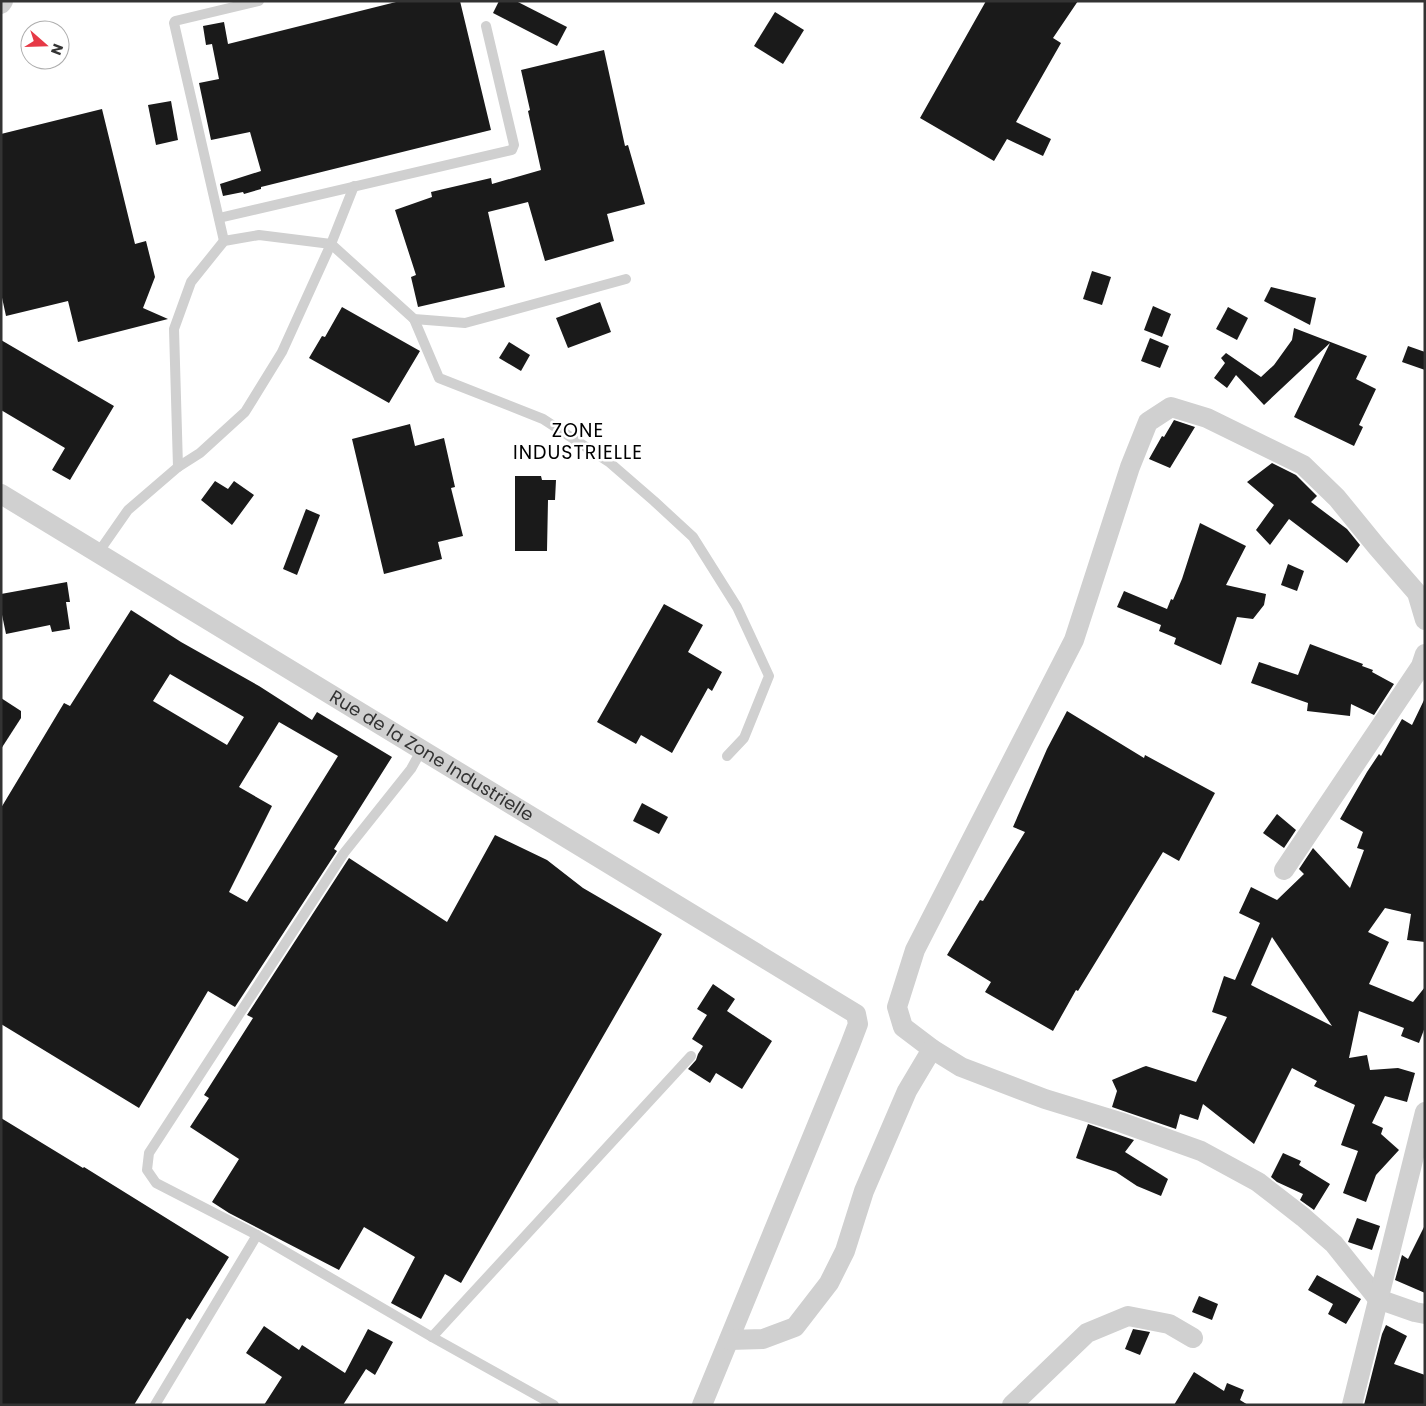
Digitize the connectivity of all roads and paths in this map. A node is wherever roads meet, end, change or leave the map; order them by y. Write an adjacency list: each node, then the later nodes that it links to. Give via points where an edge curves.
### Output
1 (259, 1): 4 (lane, via 174,23)
2 (486, 26): 3 (lane, via 514,148)
3 (354, 186): 4 (lane); 6 (lane)
4 (219, 218): 5 (lane)
5 (224, 241): 6 (lane, via 259,235); 9 (lane, via 191,282 174,329)
6 (331, 244): 8 (lane); 9 (lane, via 282,352 245,412 200,453)
7 (626, 279): 8 (lane, via 465,323)
8 (414, 319): 15 (lane, via 439,378 543,419 610,462 693,538 737,607 769,676 744,738)
9 (178, 468): 11 (lane, via 128,510)
10 (1, 494): 11 (street, Rue de la Zone Industrielle)
11 (98, 553): 14 (street, Rue de la Zone Industrielle)
12 (1425, 620): 17 (street, via 1417,593 1337,498 1303,465 1207,418 1171,407 1148,422 1130,467 1074,640 915,950 897,1007 903,1027)
13 (1425, 654): 16 (street, via 1421,666)
14 (421, 751): 20 (lane, via 411,769 344,853 149,1153 147,1170 156,1183); 25 (street, Rue de la Zone Industrielle, via 856,1014 858,1024 850,1045)
15 (726, 756)
16 (1284, 870)
17 (932, 1049): 21 (street, via 962,1067 1045,1100 1201,1151 1258,1182 1334,1244); 25 (street, via 907,1091 864,1191 845,1252 828,1283 795,1327 763,1339)
18 (691, 1056): 23 (lane)
19 (1425, 1112): 21 (street)
20 (257, 1235): 23 (lane); 26 (lane)
21 (1378, 1299): 22 (street); 30 (street)
22 (1425, 1314)
23 (432, 1337): 27 (lane)
24 (1193, 1338): 29 (street, via 1168,1324 1128,1316 1087,1333)
25 (729, 1340): 28 (street)
26 (155, 1405)
27 (554, 1405)
28 (702, 1405)
29 (1012, 1405)
30 (1352, 1405)

